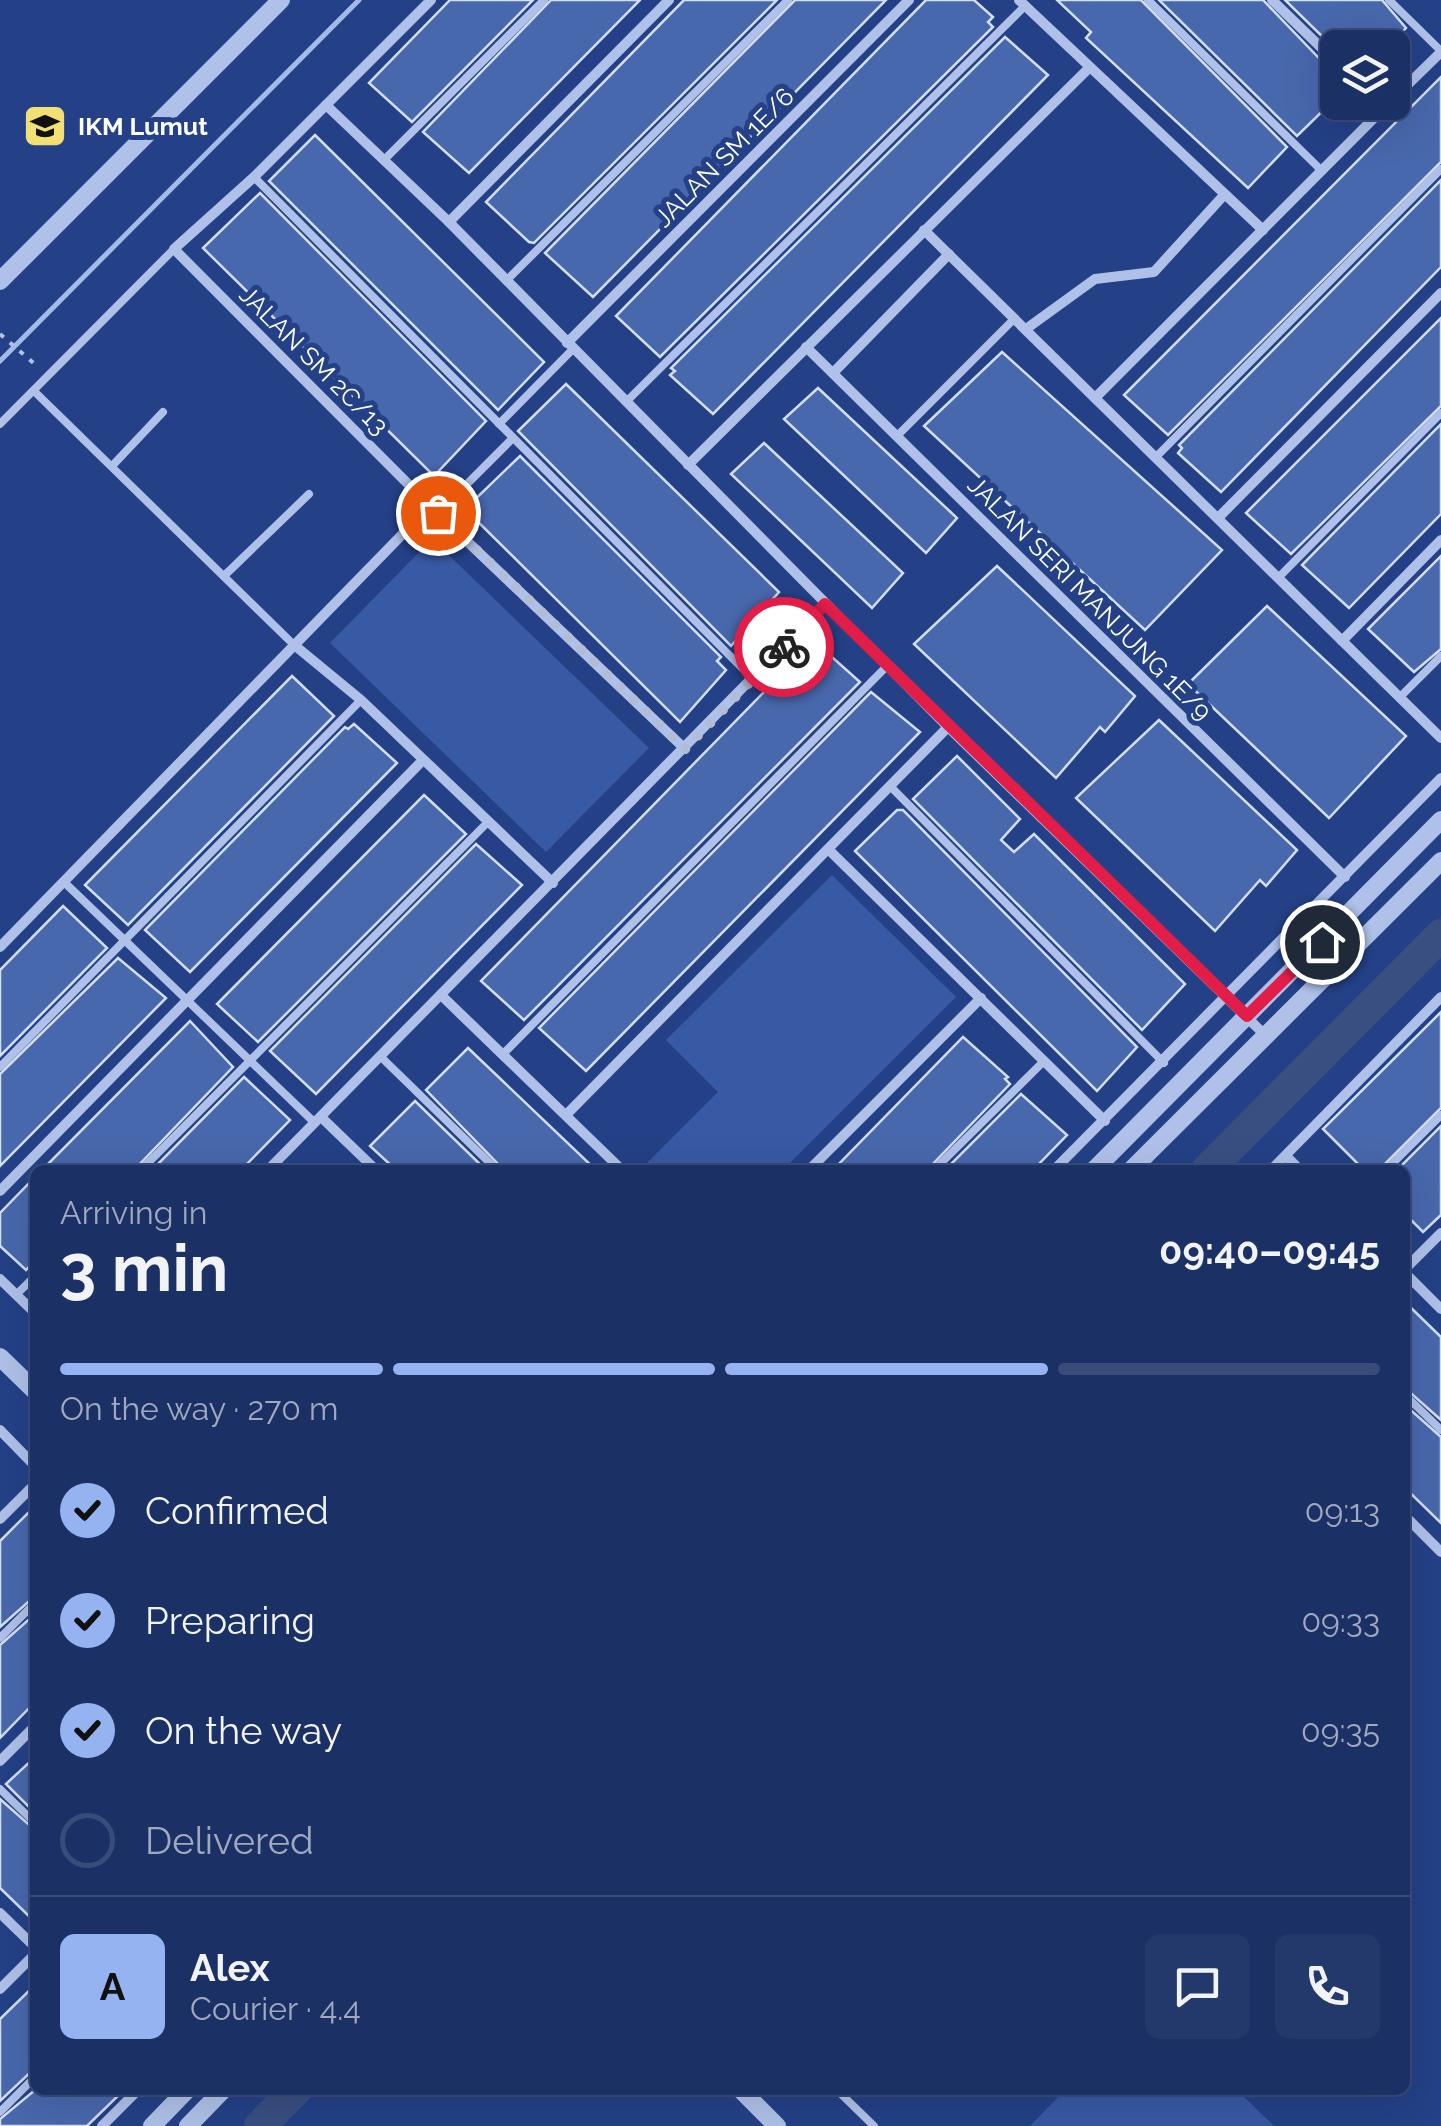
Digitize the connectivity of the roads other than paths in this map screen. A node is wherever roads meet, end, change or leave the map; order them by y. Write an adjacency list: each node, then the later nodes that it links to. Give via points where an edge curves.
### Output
1 (282, 0): 27 (street)
2 (431, 0): 15 (street)
3 (544, 0): 17 (lane)
4 (670, 0): 22 (street)
5 (788, 0): 28 (lane)
6 (909, 0): 32 (street, JALAN SM 1E/6)
7 (1148, 0): 19 (lane)
8 (1272, 0): 11 (street)
9 (1389, 0): 12 (lane)
10 (1022, 3): 13 (street); 37 (lane)
11 (1320, 47)
12 (1441, 51): 14 (street)
13 (1087, 70): 21 (street); 23 (street)
14 (1410, 80)
15 (326, 105): 17 (street); 20 (street)
16 (1370, 120): 19 (street)
17 (384, 160): 22 (street)
18 (1441, 169): 44 (lane)
19 (1322, 171): 24 (street)
20 (254, 177): 25 (street); 41 (lane)
21 (1224, 196): 24 (street); 31 (street, via 1154,272 1094,278)
22 (449, 222): 28 (street)
23 (924, 230): 26 (street); 33 (street)
24 (1262, 230): 36 (street)
25 (174, 249): 35 (lane); 48 (street, JALAN SM 2C/13)
26 (949, 254): 30 (street); 34 (street)
27 (0, 281)
28 (506, 281): 32 (street)
29 (1441, 293): 49 (street)
30 (1014, 318): 31 (street); 42 (lane)
31 (1026, 329): 36 (street)
32 (570, 346): 37 (street); 41 (lane)
33 (806, 347): 34 (street, JALAN SERI MANJUNG 1E/9); 46 (street)
34 (833, 373): 42 (street, JALAN SERI MANJUNG 1E/9)
35 (35, 392): 40 (lane); 45 (lane)
36 (1096, 398): 44 (street)
37 (626, 402): 46 (street)
38 (163, 412): 45 (lane)
39 (1441, 413): 52 (lane)
40 (0, 424)
41 (499, 424): 43 (lane)
42 (896, 436): 71 (street, JALAN SERI MANJUNG 1E/9)
43 (513, 438): 48 (lane); 58 (lane)
44 (1156, 457): 49 (street)
45 (112, 465): 51 (lane)
46 (688, 465): 53 (street)
47 (309, 494): 51 (lane)
48 (434, 510): 55 (street); 63 (street, JALAN SM 2C/13)
49 (1218, 518): 52 (street)
50 (1441, 540): 54 (street)
51 (225, 574): 55 (lane)
52 (1278, 578): 54 (street)
53 (825, 604): 57 (street); 58 (street)
54 (1342, 640): 59 (street)
55 (293, 644): 60 (street); 72 (street)
56 (1441, 656): 59 (lane)
57 (887, 666): 61 (street); 83 (lane)
58 (752, 680): 63 (street)
59 (1400, 697): 62 (street)
60 (361, 700): 64 (street); 74 (lane)
61 (948, 727): 66 (street); 77 (street)
62 (1441, 738)
63 (685, 749): 73 (street)
64 (422, 760): 68 (street); 80 (street)
65 (1441, 778): 71 (street)
66 (890, 786): 69 (street); 87 (lane)
67 (1441, 820): 81 (street)
68 (488, 822): 73 (street); 85 (lane)
69 (829, 850): 79 (street); 89 (street)
70 (1441, 860): 82 (street)
71 (1345, 877): 77 (street)
72 (64, 882): 74 (lane); 75 (street)
73 (553, 883): 76 (street)
74 (124, 940): 80 (lane); 88 (lane)
75 (0, 947)
76 (442, 996): 83 (street); 84 (street)
77 (1228, 997): 81 (street); 87 (street)
78 (1441, 997): 93 (street)
79 (980, 998): 86 (street); 99 (street)
80 (187, 1000): 85 (lane); 107 (street)
81 (1247, 1016): 82 (street); 102 (street)
82 (1265, 1036): 103 (street)
83 (503, 1054): 89 (street)
84 (381, 1057): 91 (street); 97 (lane)
85 (250, 1061): 91 (lane); 94 (lane)
86 (1044, 1061): 92 (street); 100 (lane)
87 (1164, 1062): 92 (street)
88 (0, 1067)
89 (566, 1115): 98 (street)
90 (1441, 1115): 106 (lane)
91 (318, 1120): 95 (street); 96 (street)
92 (1105, 1121): 101 (street)
93 (1286, 1156): 104 (street); 105 (street)
94 (146, 1165)
95 (273, 1165)
96 (370, 1165)
97 (492, 1165)
98 (617, 1165)
99 (814, 1165)
100 (939, 1165)
101 (1059, 1165)
102 (1099, 1165)
103 (1136, 1165)
104 (1276, 1165)
105 (1295, 1165)
106 (1391, 1165)
107 (0, 1191)
108 (1441, 1233): 109 (street)
109 (1410, 1266)
110 (1410, 1276): 115 (street)
111 (0, 1279): 113 (street)
112 (30, 1281): 113 (lane)
113 (16, 1294): 114 (street)
114 (30, 1308)
115 (1441, 1309)
116 (0, 1357): 117 (street)
117 (30, 1386)
118 (1410, 1400): 120 (lane)
119 (0, 1430): 121 (street)
120 (1441, 1430)
121 (30, 1461)
122 (30, 1489): 123 (street)
123 (0, 1520)
124 (1410, 1521): 125 (street)
125 (1441, 1552)
126 (30, 1608): 127 (lane)
127 (0, 1638)
128 (30, 1731): 129 (street)
129 (0, 1761)
130 (0, 1789): 131 (lane)
131 (30, 1818)
132 (0, 1913): 133 (street)
133 (30, 1945)
134 (30, 1956): 135 (street)
135 (0, 1989)
136 (30, 2081): 142 (lane)
137 (133, 2095): 143 (street)
138 (182, 2095): 144 (street)
139 (218, 2095): 145 (street)
140 (746, 2095): 146 (street)
141 (842, 2095): 147 (lane)
142 (0, 2112)
143 (102, 2126)
144 (152, 2126)
145 (188, 2126)
146 (777, 2126)
147 (874, 2126)

